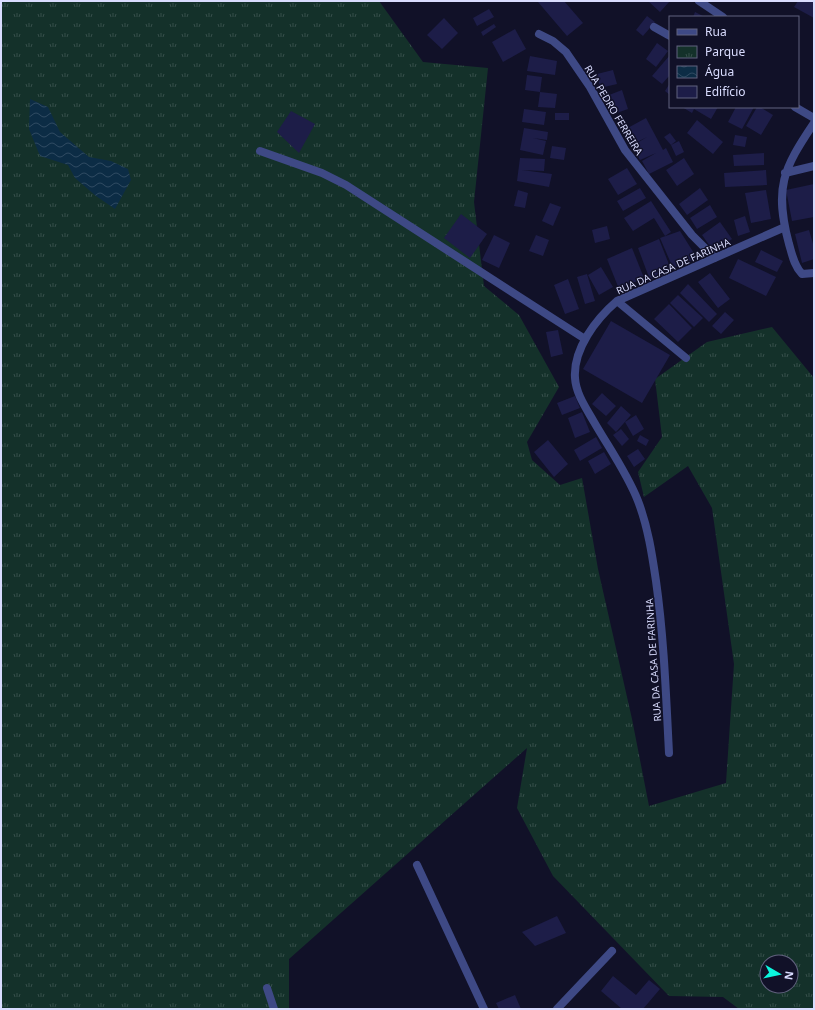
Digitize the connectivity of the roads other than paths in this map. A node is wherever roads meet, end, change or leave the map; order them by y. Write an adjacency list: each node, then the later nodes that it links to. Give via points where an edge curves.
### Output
1 (699, 1): 2 (street)
2 (722, 16)
3 (654, 27): 5 (street)
4 (538, 34): 13 (street, RUA PEDRO FERREIRA, via 553,40 566,52 590,87 625,150 692,235)
5 (669, 35)
6 (797, 108): 7 (street)
7 (814, 118)
8 (814, 123): 11 (street)
9 (260, 151): 16 (street, via 322,173 346,185)
10 (814, 166): 11 (street)
11 (785, 173): 12 (street, via 782,207)
12 (785, 226): 13 (street, RUA DA CASA DE FARINHA); 14 (street, via 798,271 802,274)
13 (715, 258): 15 (street, RUA DA CASA DE FARINHA)
14 (814, 273)
15 (617, 301): 16 (street, RUA DA CASA DE FARINHA); 17 (street)
16 (585, 339): 18 (street, RUA DA CASA DE FARINHA, via 575,364 575,379 580,398 633,490 646,525 652,552 662,625)
17 (686, 358)
18 (669, 752)
19 (417, 865): 23 (street)
20 (612, 951): 24 (street)
21 (266, 988): 22 (street)
22 (274, 1009)
23 (484, 1009)
24 (557, 1009)

